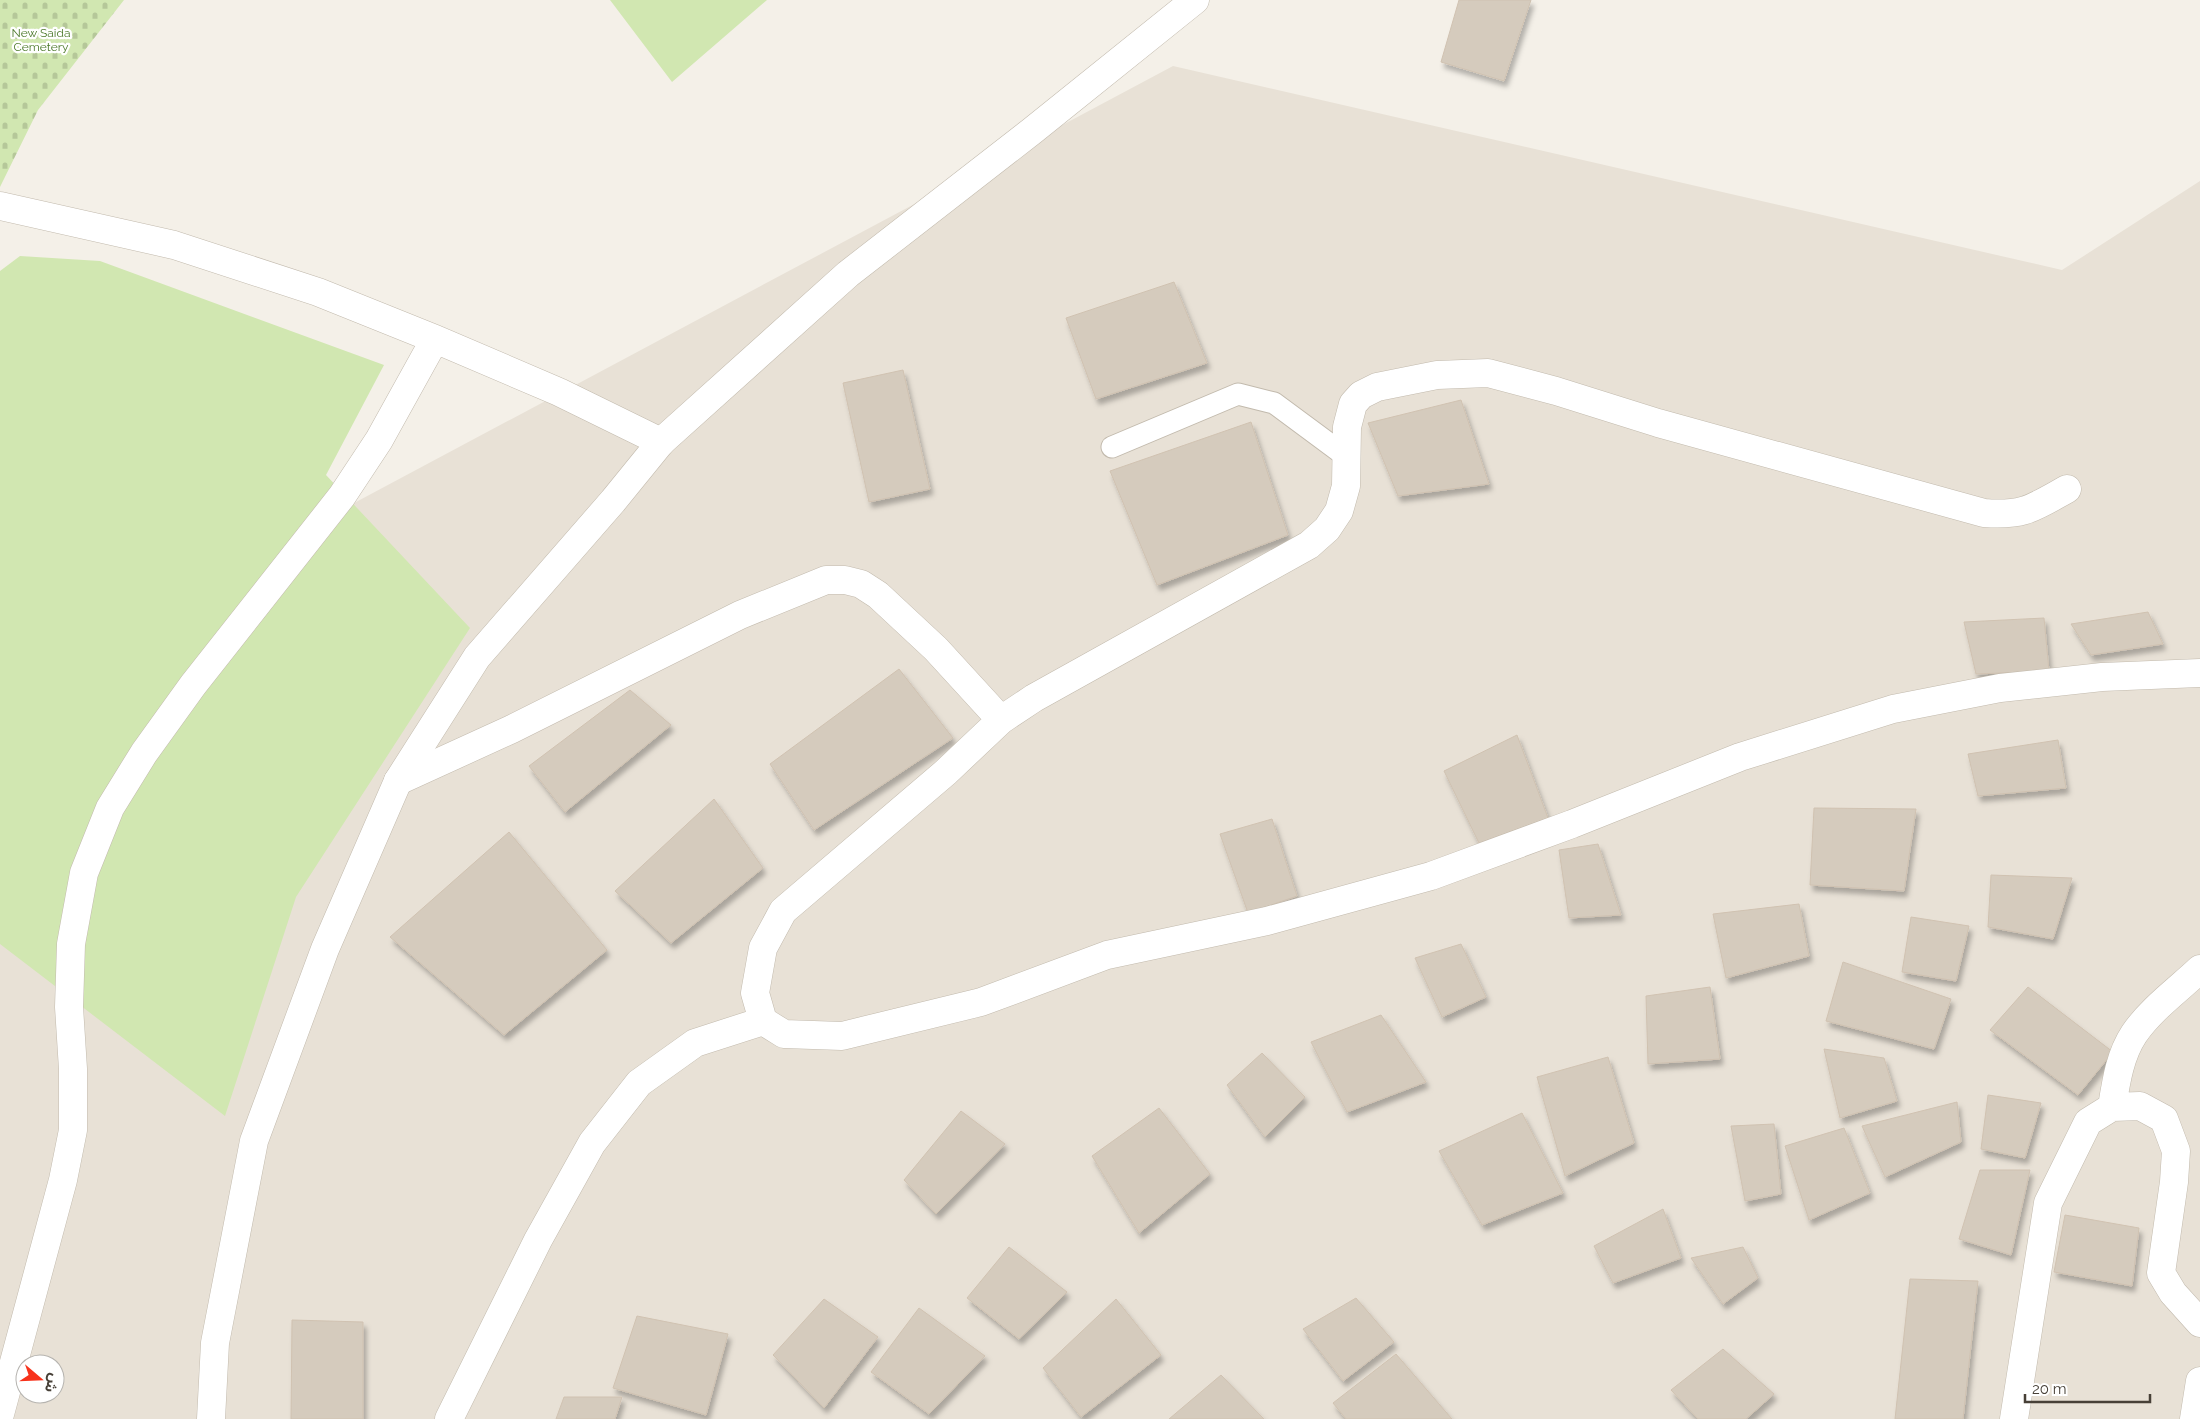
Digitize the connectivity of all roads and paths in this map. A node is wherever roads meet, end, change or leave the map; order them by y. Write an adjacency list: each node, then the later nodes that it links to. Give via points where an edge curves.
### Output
1 (1195, 0): 4 (street, via 848,274)
2 (0, 206): 3 (street, via 174,245 318,292)
3 (435, 339): 4 (street, via 559,392); 16 (street, via 347,489 192,685 110,808 84,873 71,944 69,1007 73,1130 63,1180)
4 (661, 442): 10 (street, via 476,657)
5 (1112, 447): 6 (lane, via 1238,394 1274,403)
6 (1347, 457): 7 (street, via 1347,427 1353,404 1361,395 1378,387 1437,375 1488,373 1984,513 2020,513); 9 (street, via 1346,486 1339,511 1327,529 1309,545 1034,698)
7 (2067, 489)
8 (2200, 673): 12 (street, via 2102,677 2009,687 1893,709 1740,757 1431,876 1267,921 1107,955 981,1002 842,1036 784,1034)
9 (1002, 720): 10 (street, via 936,649 878,595 861,584 826,580 740,615 512,729); 12 (street, via 946,772 783,910 762,948 755,993)
10 (398, 780): 17 (street, via 324,950 254,1141 216,1343)
11 (2200, 969): 13 (street, via 2133,1035 2117,1074)
12 (763, 1021): 18 (street, via 695,1044 639,1083 592,1143 538,1240)
13 (2112, 1107): 14 (street, via 2140,1106 2164,1119 2176,1151 2161,1273 2173,1293); 19 (street, via 2088,1122 2048,1203)
14 (2200, 1323)
15 (2200, 1381): 20 (street)
16 (0, 1414)
17 (211, 1419)
18 (450, 1419)
19 (2014, 1419)
20 (2194, 1419)

